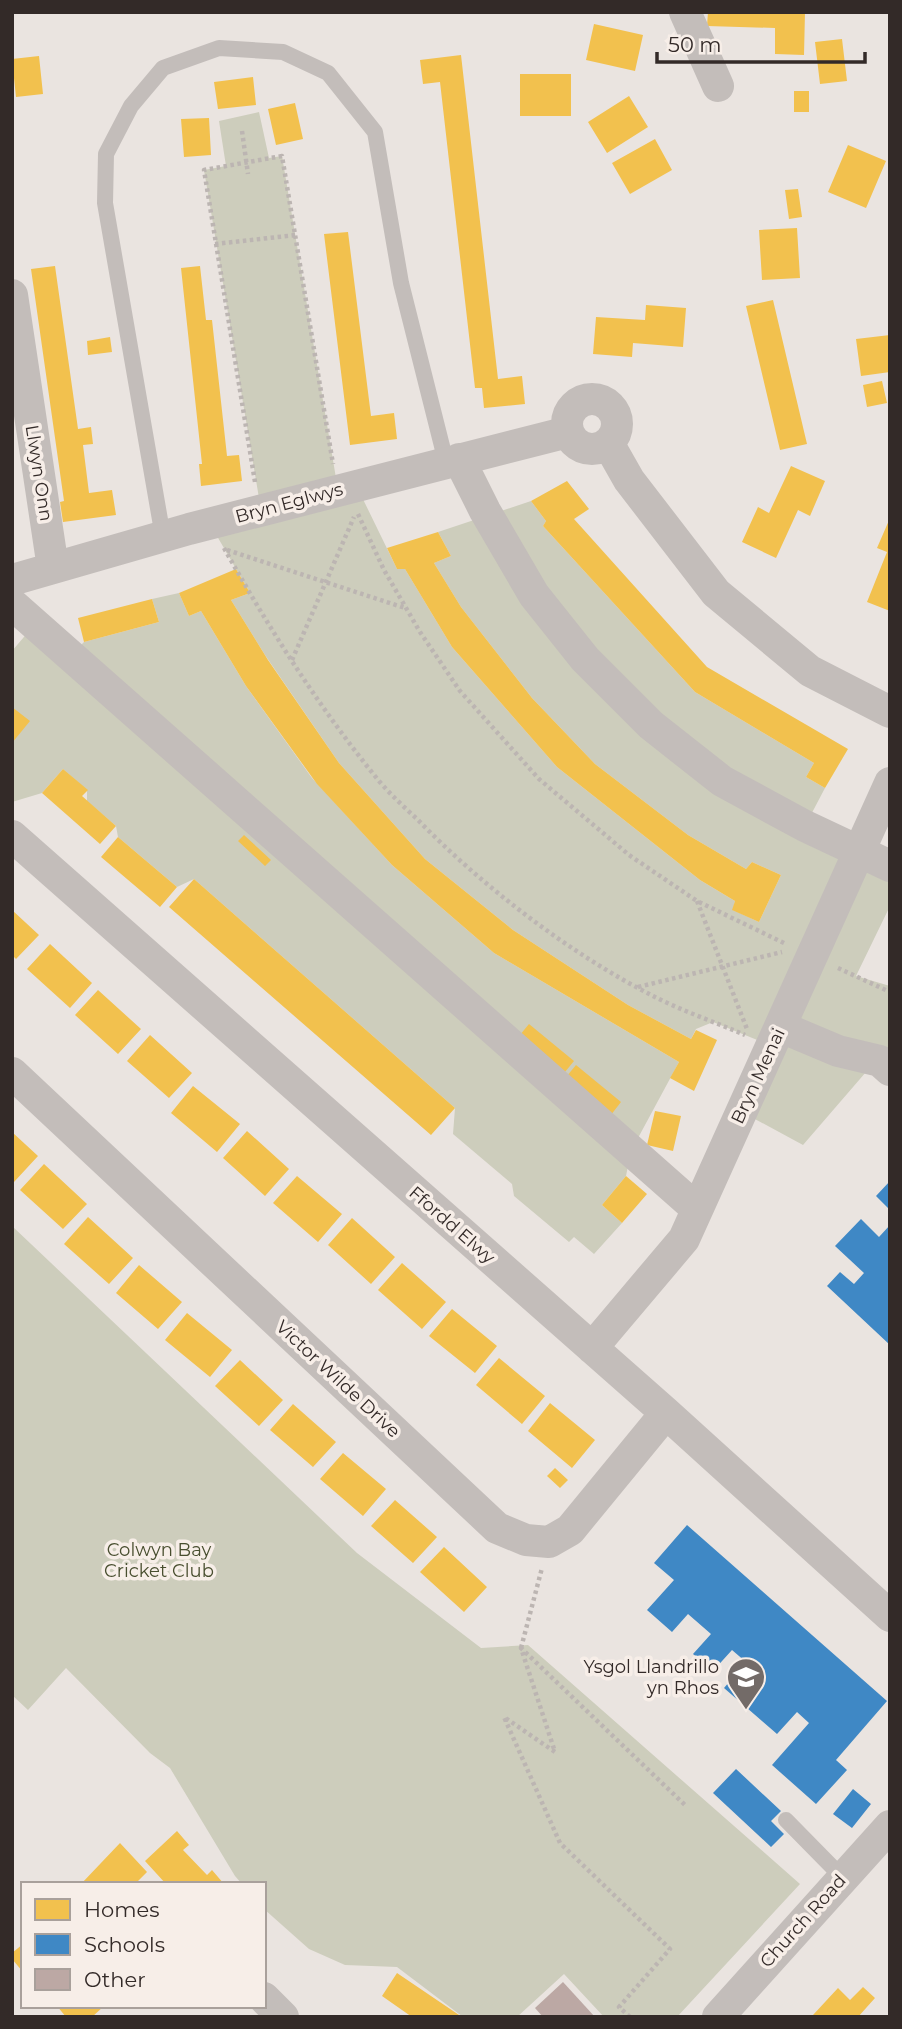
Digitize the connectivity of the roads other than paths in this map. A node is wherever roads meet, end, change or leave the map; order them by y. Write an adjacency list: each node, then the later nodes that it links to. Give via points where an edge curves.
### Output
1 (685, 12): 2 (street)
2 (718, 86)
3 (12, 295): 8 (street, Llwyn Onn)
4 (568, 432): 5 (street, via 582,447); 5 (street, via 567,418 574,406 585,399 599,399 617,420); 6 (street, Bryn Eglwys)
5 (608, 443): 11 (street, via 629,480 716,593 810,671)
6 (452, 461): 7 (street, Bryn Eglwys, via 261,510 217,537); 7 (lane, via 401,283 375,132 328,73 283,52 219,48 163,68 131,106 106,154 105,203); 14 (street, via 534,595 585,659 652,725 722,781)
7 (163, 537): 8 (street, Bryn Eglwys)
8 (53, 568): 9 (street, Bryn Eglwys)
9 (12, 580)
10 (12, 604): 19 (street)
11 (890, 712)
12 (890, 783): 14 (street, Bryn Menai)
13 (12, 836): 20 (street, Ffordd Elwy)
14 (860, 853): 15 (street); 16 (street, Bryn Menai, via 805,952)
15 (890, 866)
16 (781, 1027): 17 (street, via 838,1051 880,1061); 19 (street, Bryn Menai)
17 (890, 1070)
18 (12, 1073): 21 (street, Victor Wilde Drive, via 497,1528 526,1540 550,1542 570,1530)
19 (697, 1209): 20 (street, Bryn Menai, via 684,1239)
20 (592, 1348): 21 (street, Ffordd Elwy)
21 (666, 1413): 22 (street, Ffordd Elwy)
22 (890, 1616)
23 (786, 1820): 25 (lane)
24 (890, 1826): 25 (street, Church Road)
25 (843, 1878): 28 (street, Church Road)
26 (266, 2000): 27 (street)
27 (283, 2017)
28 (718, 2017)

